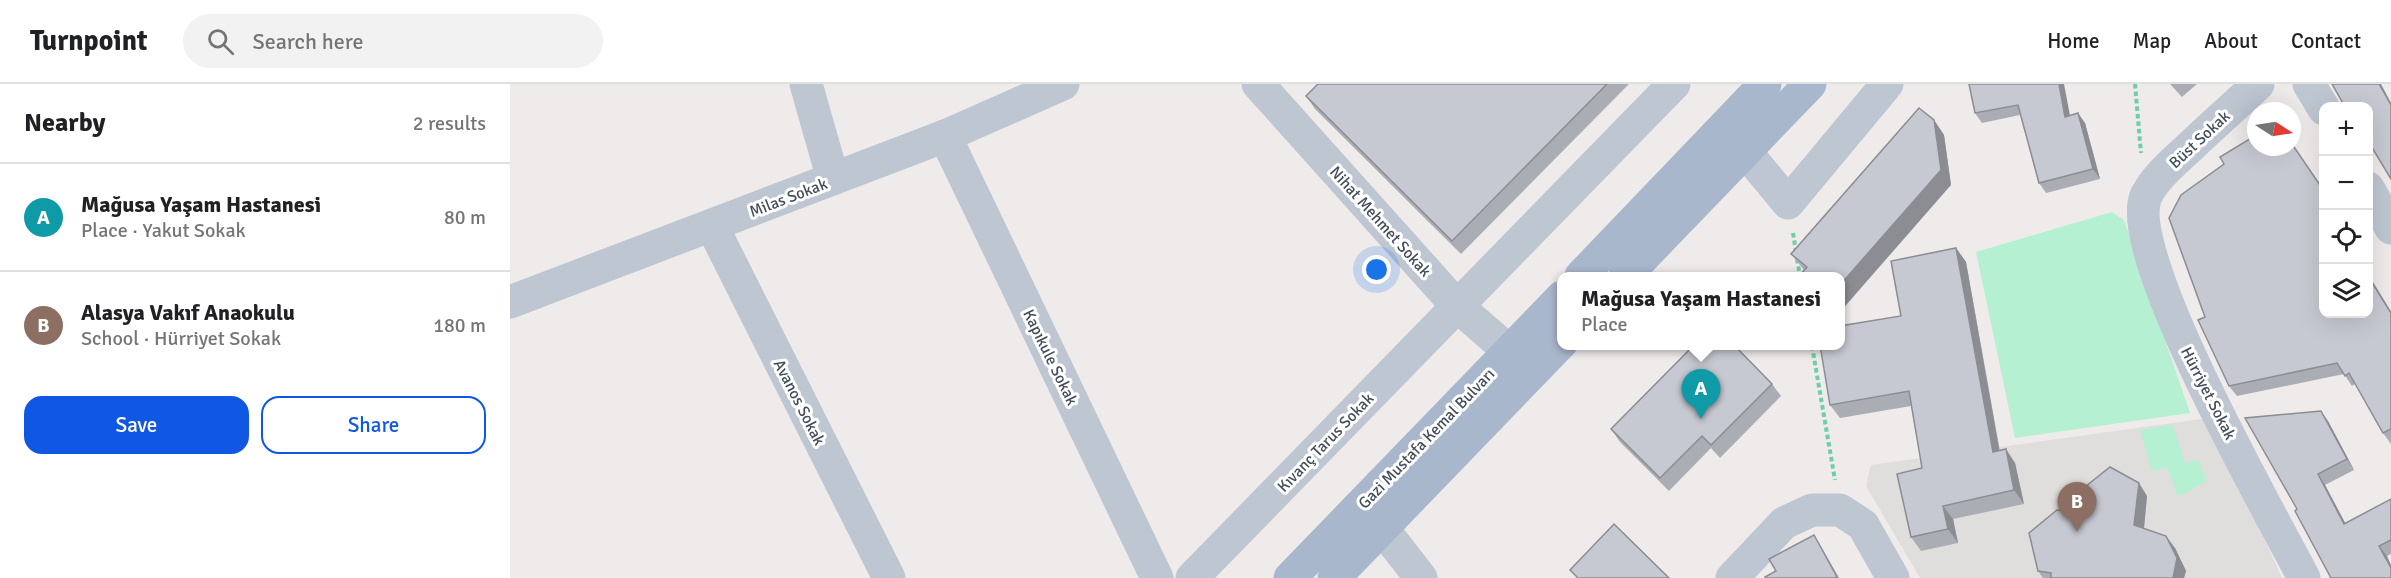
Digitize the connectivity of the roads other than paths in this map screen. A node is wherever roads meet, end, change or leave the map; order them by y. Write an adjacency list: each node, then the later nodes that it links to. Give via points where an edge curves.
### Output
1 (806, 84): 13 (street)
2 (1063, 84): 11 (street, Milas Sokak)
3 (1674, 84): 22 (street, Kıvanç Tarus Sokak)
4 (1765, 84): 18 (main road)
5 (1810, 84): 12 (main road)
6 (1887, 84): 12 (street, via 1788,203)
7 (2258, 84): 15 (street, Büst Sokak, via 2157,178)
8 (2310, 84): 10 (street)
9 (1271, 88): 22 (street, Nihat Mehmet Sokak)
10 (2320, 102)
11 (945, 136): 13 (street, Milas Sokak); 27 (street, Kapıkule Sokak)
12 (1745, 151): 19 (main road)
13 (833, 179): 16 (street, Milas Sokak)
14 (2373, 197): 17 (street)
15 (2145, 198): 34 (street, Hürriyet Sokak, via 2143,220 2154,270 2183,344)
16 (712, 226): 21 (street, Milas Sokak); 26 (street, Avanos Sokak)
17 (2391, 228)
18 (1585, 272)
19 (1628, 272)
20 (1557, 302): 24 (main road, Gazi Mustafa Kemal Bulvarı)
21 (510, 303)
22 (1457, 306): 24 (street, Nihat Mehmet Sokak); 28 (street, Kıvanç Tarus Sokak)
23 (1557, 347): 25 (main road, Gazi Mustafa Kemal Bulvarı)
24 (1509, 351): 29 (main road, Gazi Mustafa Kemal Bulvarı)
25 (1382, 528): 30 (main road, Gazi Mustafa Kemal Bulvarı); 31 (street)
26 (889, 578)
27 (1157, 578)
28 (1192, 578)
29 (1290, 578)
30 (1334, 578)
31 (1421, 578)
32 (1732, 578): 33 (street, via 1784,523 1812,510 1840,510 1863,525)
33 (1893, 578)
34 (2304, 578)

